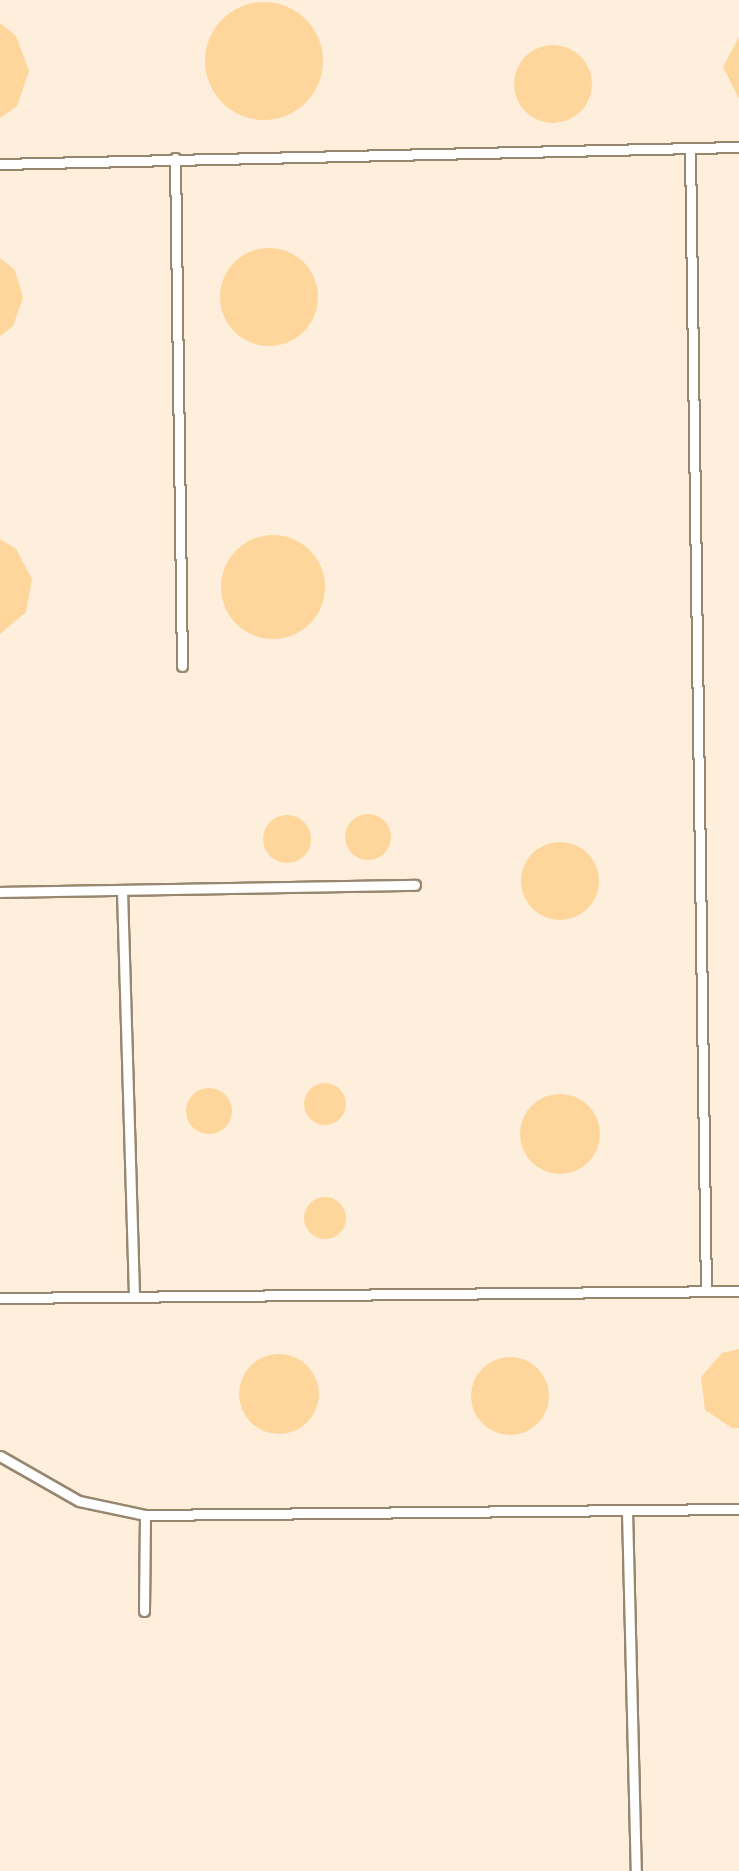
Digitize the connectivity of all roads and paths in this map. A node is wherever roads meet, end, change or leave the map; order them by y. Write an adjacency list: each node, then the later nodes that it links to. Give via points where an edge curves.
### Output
1 (690, 147): 2 (lane); 3 (lane); 9 (lane)
2 (739, 147)
3 (175, 158): 4 (lane); 5 (lane)
4 (0, 164)
5 (182, 666)
6 (415, 885): 7 (lane)
7 (122, 891): 8 (lane); 11 (lane)
8 (0, 892)
9 (706, 1291): 10 (lane); 11 (lane)
10 (739, 1292)
11 (134, 1296): 12 (lane)
12 (0, 1298)
13 (0, 1456): 16 (lane, via 79,1501)
14 (739, 1509): 15 (lane)
15 (627, 1510): 16 (lane); 18 (lane)
16 (145, 1515): 17 (lane)
17 (144, 1611)
18 (636, 1871)

